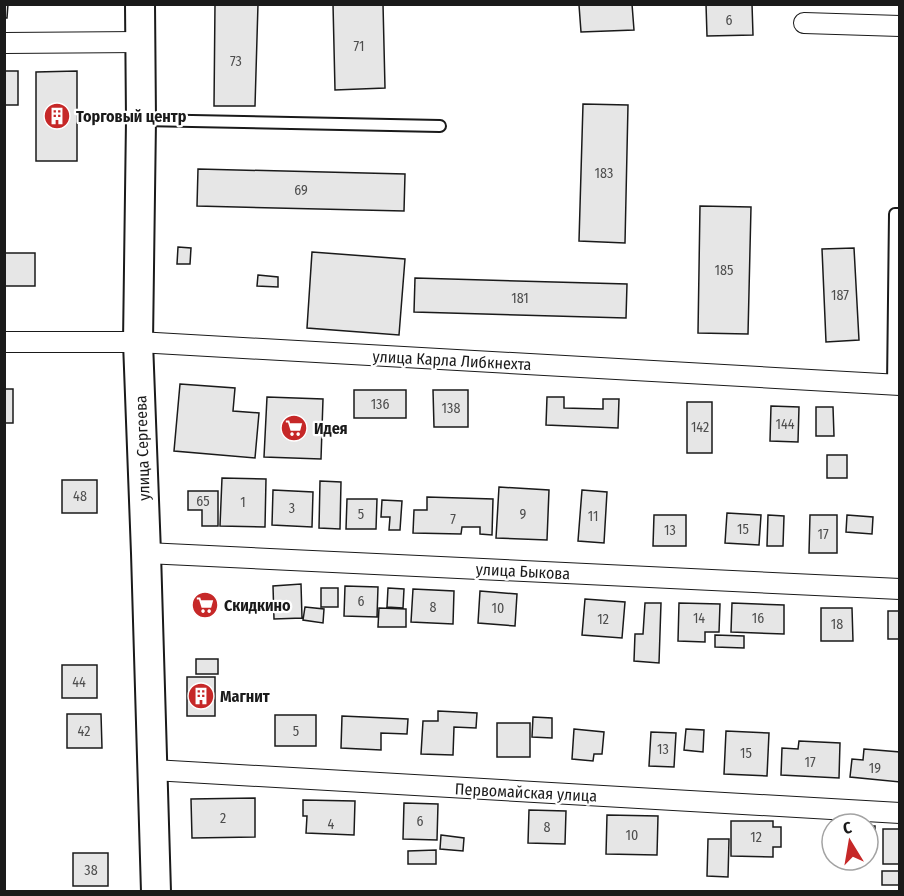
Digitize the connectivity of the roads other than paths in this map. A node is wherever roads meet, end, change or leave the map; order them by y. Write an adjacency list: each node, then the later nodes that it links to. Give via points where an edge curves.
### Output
1 (140, 4): 4 (main road, улица Сергеева)
2 (804, 23): 3 (street)
3 (900, 26)
4 (140, 42): 5 (street); 6 (main road, улица Сергеева)
5 (4, 43)
6 (141, 120): 7 (lane); 10 (main road, улица Сергеева)
7 (440, 126)
8 (900, 214): 11 (lane, via 895,214)
9 (4, 342): 10 (street, улица Карла Либкнехта)
10 (138, 342): 11 (street, улица Карла Либкнехта); 12 (main road, улица Сергеева)
11 (896, 385)
12 (146, 553): 13 (street, улица Быкова); 14 (main road, улица Сергеева)
13 (900, 589)
14 (153, 770): 15 (street, Первомайская улица); 16 (main road, улица Сергеева)
15 (900, 813)
16 (156, 891)

